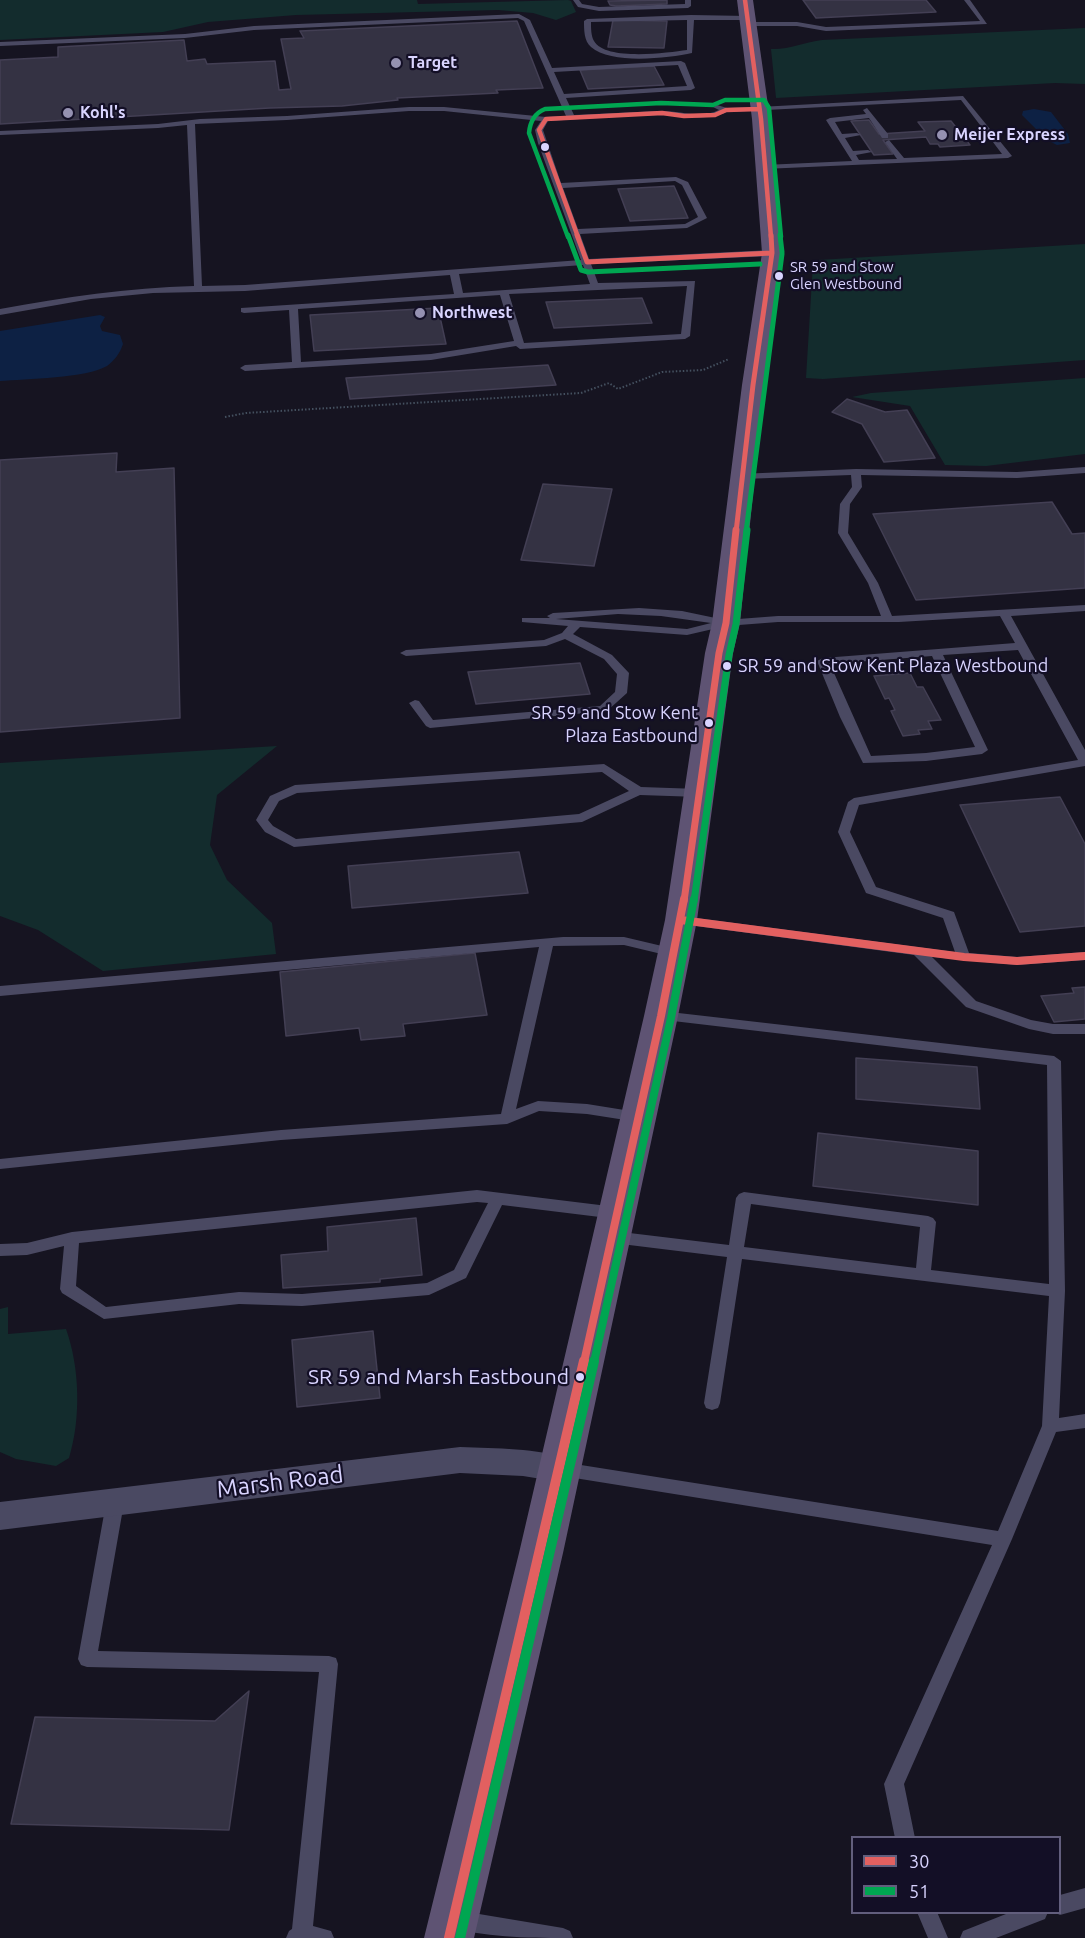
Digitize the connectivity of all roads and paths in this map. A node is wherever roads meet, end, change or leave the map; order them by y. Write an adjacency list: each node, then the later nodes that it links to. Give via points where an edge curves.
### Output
1 (576, 0): 2 (lane, via 585,8 599,9 688,6)
2 (688, 0)
3 (745, 0): 6 (main road)
4 (967, 0): 6 (lane, via 985,22 826,29)
5 (691, 17): 5 (lane, via 690,52 629,56 607,53 594,46 588,37 587,21); 6 (lane)
6 (748, 21): 11 (main road)
7 (0, 44): 8 (lane, via 519,16 527,20)
8 (549, 70): 9 (lane); 9 (lane, via 681,63 691,88)
9 (561, 96): 13 (lane)
10 (863, 103): 11 (lane); 12 (lane); 21 (lane, via 963,98 1008,156)
11 (759, 109): 13 (lane, via 726,110 715,115 662,113); 23 (main road)
12 (871, 116): 18 (lane, via 830,120); 21 (lane, via 883,139)
13 (571, 118): 14 (lane)
14 (546, 119): 15 (lane, via 429,109); 24 (lane, via 539,130)
15 (190, 122): 17 (lane); 30 (lane)
16 (855, 132): 18 (lane)
17 (0, 133)
18 (838, 133): 20 (lane)
19 (865, 149): 20 (lane)
20 (848, 150): 22 (lane)
21 (902, 161): 22 (lane)
22 (857, 164): 23 (lane)
23 (764, 167): 26 (main road)
24 (558, 186): 25 (lane); 25 (lane, via 676,179 685,184 703,218 687,226)
25 (576, 232): 27 (lane)
26 (772, 253): 27 (lane); 43 (main road)
27 (587, 262): 28 (lane); 29 (lane)
28 (454, 273): 30 (lane); 32 (lane)
29 (595, 286): 31 (lane); 36 (lane, via 692,283 686,336 520,346)
30 (198, 288): 35 (lane, via 80,297)
31 (504, 292): 32 (lane); 36 (lane)
32 (459, 296): 33 (lane)
33 (293, 307): 34 (lane); 38 (lane)
34 (244, 310)
35 (0, 312)
36 (519, 343): 38 (lane, via 431,357)
37 (729, 359): 40 (path, via 704,370 662,372 618,389 609,383 581,393 246,412)
38 (297, 365): 39 (lane)
39 (245, 368)
40 (225, 417)
41 (1085, 470): 42 (lane, via 1017,475)
42 (856, 472): 43 (lane); 46 (lane, via 857,487 845,504 843,533 873,583)
43 (743, 476): 47 (main road)
44 (1085, 608): 45 (lane)
45 (1004, 613): 46 (lane); 50 (lane)
46 (888, 619): 47 (lane)
47 (726, 623): 48 (lane, via 687,632); 48 (lane, via 691,614 598,610 526,620); 56 (main road)
48 (577, 624): 49 (lane)
49 (566, 635): 51 (lane, via 546,643); 53 (lane, via 608,657 623,673 621,693 603,709 430,724)
50 (1023, 646): 52 (lane); 54 (lane)
51 (406, 653)
52 (937, 654): 52 (lane, via 982,750 867,760 823,661)
53 (415, 703)
54 (1085, 761): 62 (lane, via 854,802 844,832 871,890 949,915)
55 (638, 791): 55 (lane, via 604,768 295,789 274,799 262,820 269,829 294,843 582,818); 56 (lane)
56 (699, 794): 57 (main road)
57 (681, 920): 59 (lane); 60 (main road)
58 (547, 942): 60 (lane, via 624,941); 63 (lane); 67 (lane)
59 (917, 950): 62 (lane); 65 (lane, via 971,1004 1029,1024)
60 (674, 953): 64 (main road)
61 (1085, 956): 62 (lane, via 1017,961)
62 (964, 957)
63 (0, 991)
64 (661, 1016): 66 (main road); 75 (lane, via 1054,1061)
65 (1085, 1029)
66 (639, 1117): 67 (lane, via 538,1106); 70 (main road)
67 (507, 1119): 68 (lane, via 280,1135)
68 (0, 1164)
69 (497, 1199): 70 (lane); 71 (lane, via 477,1197); 71 (lane, via 460,1274 429,1289 302,1300 239,1298 104,1313 68,1289)
70 (616, 1225): 73 (lane); 79 (main road)
71 (72, 1238): 72 (lane, via 27,1250)
72 (0, 1250)
73 (735, 1253): 74 (lane); 74 (lane, via 744,1198 928,1222); 76 (lane)
74 (923, 1275): 75 (lane)
75 (1057, 1291): 78 (lane)
76 (712, 1403)
77 (1085, 1421): 78 (lane)
78 (1050, 1426): 82 (lane)
79 (560, 1469): 80 (street, Marsh Road, via 460,1460); 82 (lane); 88 (main road)
80 (115, 1503): 81 (street, Marsh Road); 89 (lane, via 87,1659 329,1664)
81 (0, 1516)
82 (1003, 1539): 83 (lane, via 894,1784)
83 (904, 1836)
84 (1085, 1898): 85 (lane)
85 (1061, 1904)
86 (928, 1914): 92 (lane)
87 (1033, 1914): 93 (lane)
88 (451, 1929): 91 (lane)
89 (299, 1936): 90 (lane)
90 (324, 1938)
91 (563, 1938)
92 (938, 1938)
93 (970, 1938)

